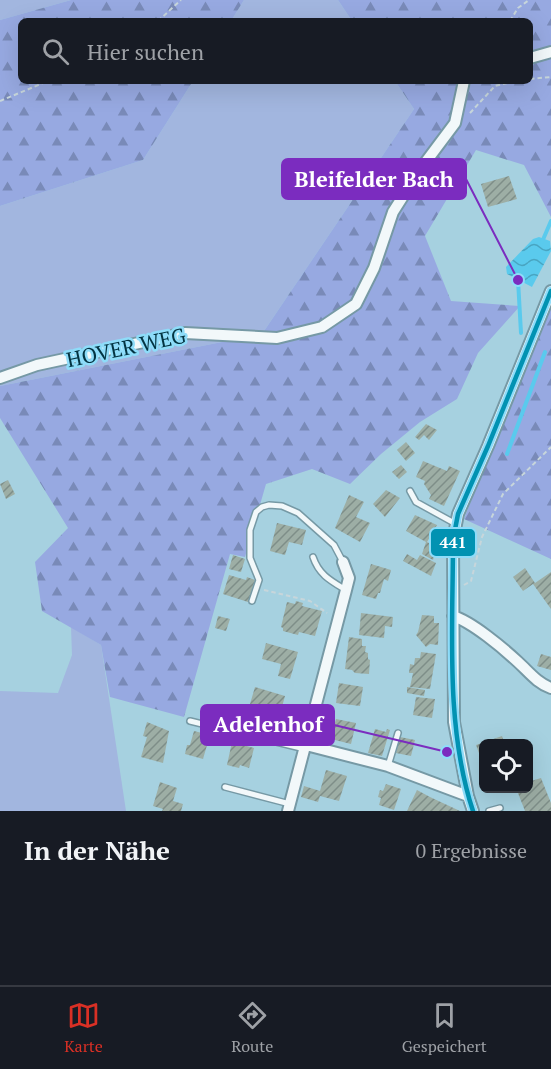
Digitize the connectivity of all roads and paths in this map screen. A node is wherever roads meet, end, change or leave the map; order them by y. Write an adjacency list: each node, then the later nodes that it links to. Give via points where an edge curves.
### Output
1 (181, 0): 3 (path)
2 (529, 0): 4 (path)
3 (161, 18)
4 (512, 18)
5 (551, 52): 6 (street)
6 (533, 57)
7 (551, 77): 8 (path)
8 (533, 79)
9 (41, 84): 12 (path)
10 (463, 84): 15 (street, HOVER WEG, via 455,123 393,212 374,268 356,304 322,327 277,338 186,333 37,365)
11 (503, 84): 13 (path, via 495,86)
12 (0, 101)
13 (464, 119)
14 (551, 291): 18 (street)
15 (0, 378)
16 (551, 447): 23 (path, via 502,494 482,537 471,581)
17 (410, 491): 18 (lane, via 416,502)
18 (456, 524): 23 (street)
19 (313, 557): 22 (lane, via 323,575)
20 (343, 562): 22 (street, via 349,579); 24 (lane, via 334,545 298,513 282,506 262,507 256,512 250,530 250,558 259,580)
21 (262, 589): 25 (path, via 310,601 327,611)
22 (346, 590): 30 (street)
23 (452, 591): 26 (street)
24 (252, 602)
25 (328, 616)
26 (453, 616): 27 (street, via 464,620 539,683); 33 (street, via 454,722)
27 (551, 688)
28 (190, 721): 30 (lane)
29 (398, 733): 31 (lane)
30 (306, 747): 31 (street); 34 (street)
31 (388, 766): 33 (street)
32 (225, 787): 34 (lane)
33 (468, 796): 36 (street)
34 (289, 808)
35 (500, 808): 37 (lane)
36 (473, 811)
37 (489, 811)

